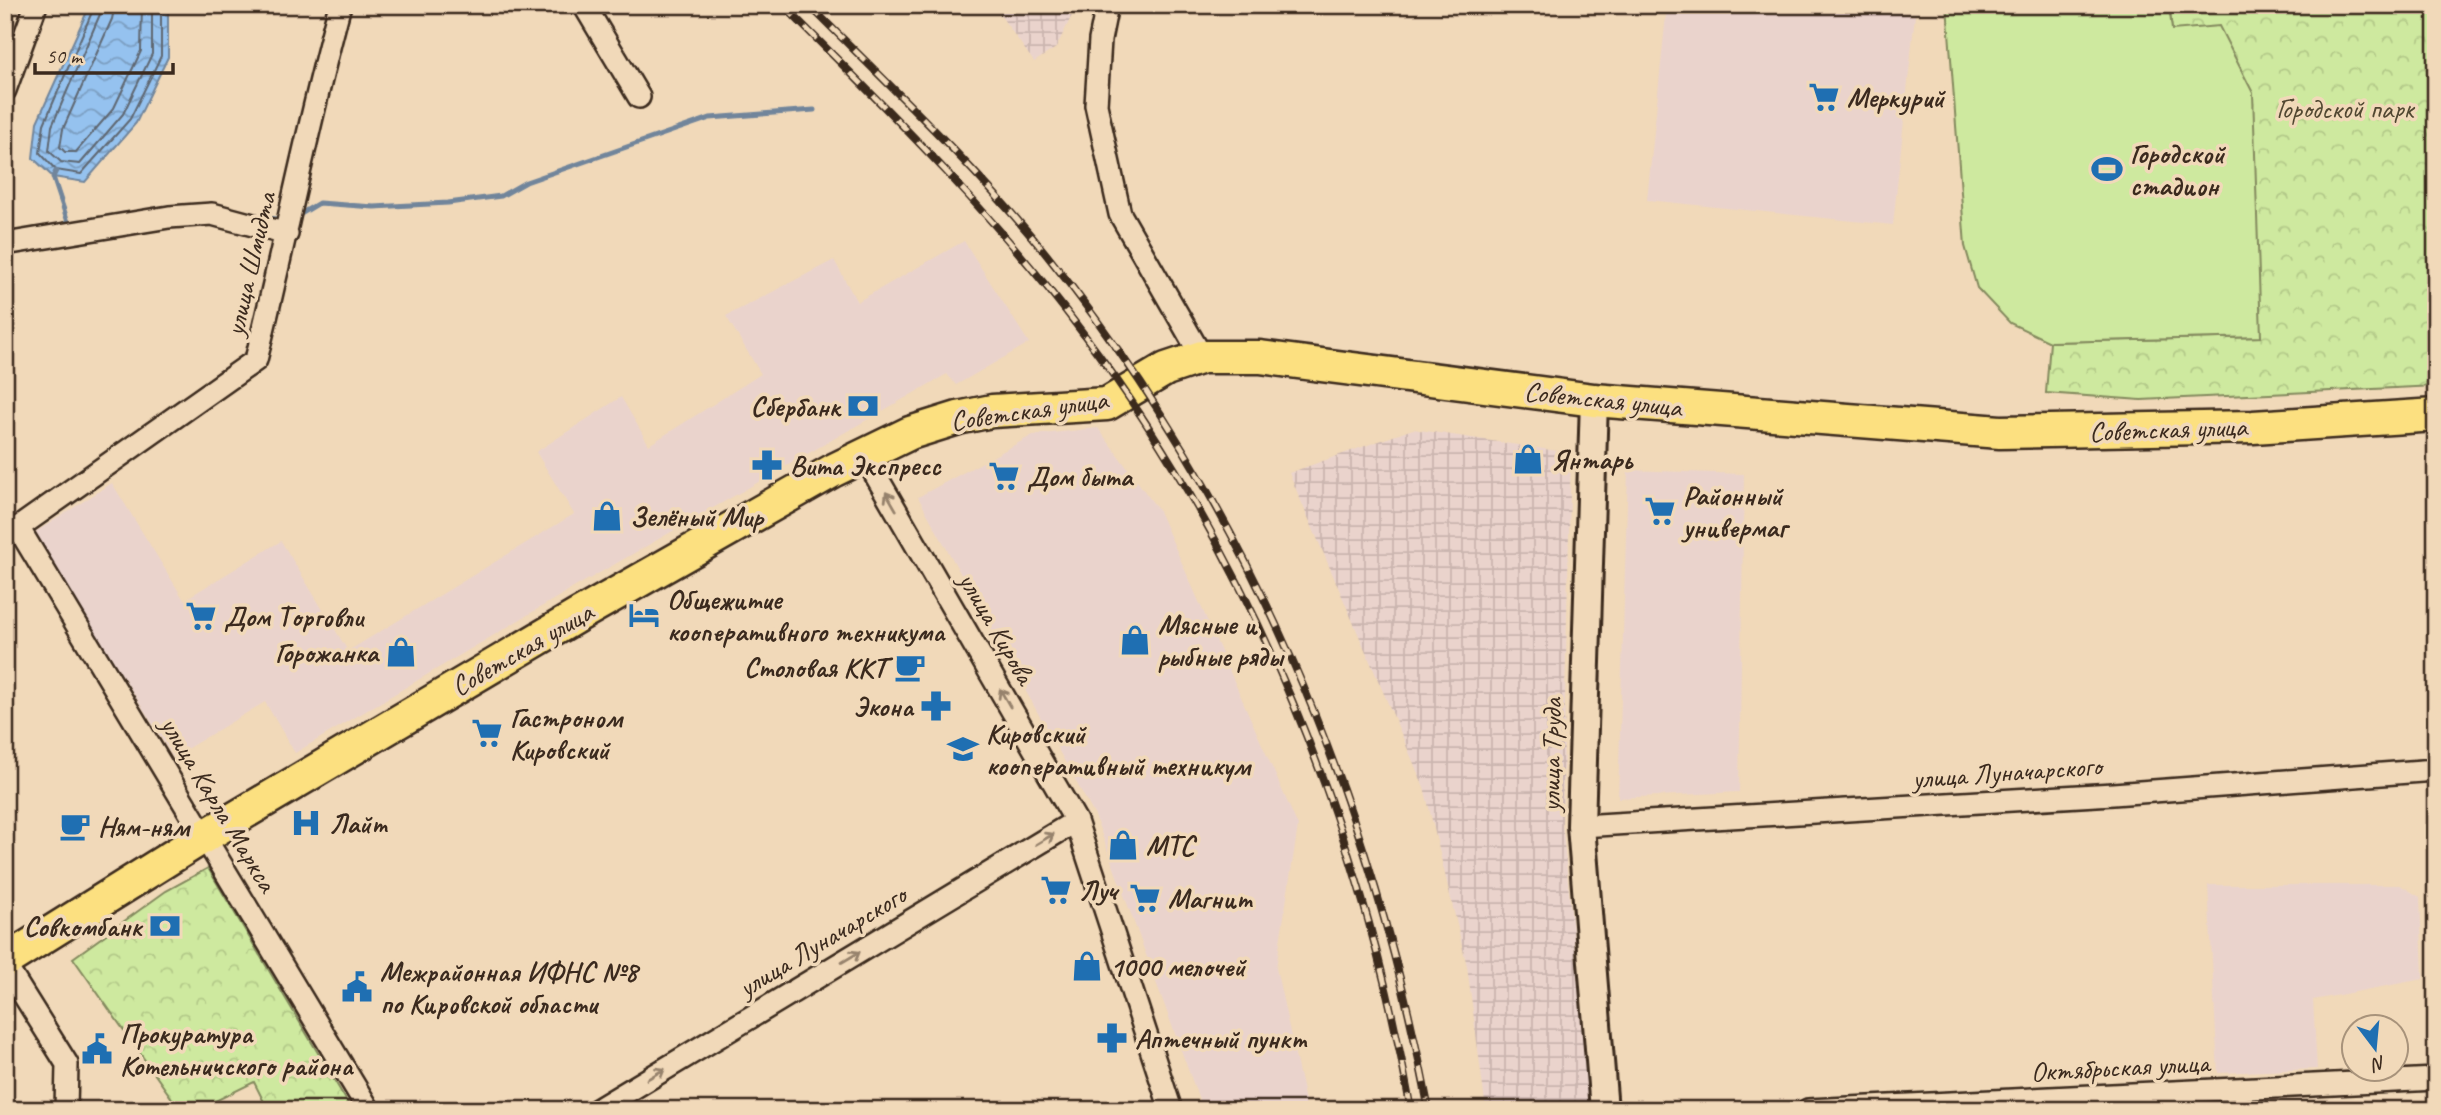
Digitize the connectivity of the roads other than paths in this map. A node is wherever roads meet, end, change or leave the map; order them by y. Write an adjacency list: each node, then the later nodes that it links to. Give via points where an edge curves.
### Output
1 (36, 5): 5 (street)
2 (340, 5): 7 (street, улица Шмидта, via 311,111)
3 (584, 5): 6 (street)
4 (1107, 5): 9 (street, via 1096,105 1120,214)
5 (5, 90)
6 (639, 97)
7 (287, 234): 8 (street, via 212,215 169,217); 13 (street, улица Шмидта, via 256,360)
8 (5, 244)
9 (1202, 357): 10 (main road, Советская улица, via 1260,357); 12 (main road, Советская улица, via 1167,369 1107,404 968,415 910,433)
10 (1594, 400): 11 (main road, Советская улица, via 2000,432 2239,427); 16 (street, улица Труда)
11 (2436, 415)
12 (864, 455): 15 (street, улица Кирова, one-way to 12); 17 (main road, Советская улица, via 577,616)
13 (12, 533): 17 (street, улица Карла Маркса)
14 (2436, 770): 16 (street, улица Луначарского)
15 (1076, 821): 23 (street, улица Луначарского, one-way to 15); 24 (street, улица Кирова)
16 (1581, 826): 25 (street, улица Труда)
17 (205, 836): 18 (main road, Советская улица); 22 (street, улица Карла Маркса)
18 (5, 963): 21 (street, via 68,1064)
19 (2436, 1079): 20 (street, Октябрьская улица)
20 (2045, 1104): 26 (street, Октябрьская улица)
21 (66, 1110)
22 (369, 1110)
23 (597, 1110)
24 (1171, 1110)
25 (1604, 1110)
26 (1808, 1110)

